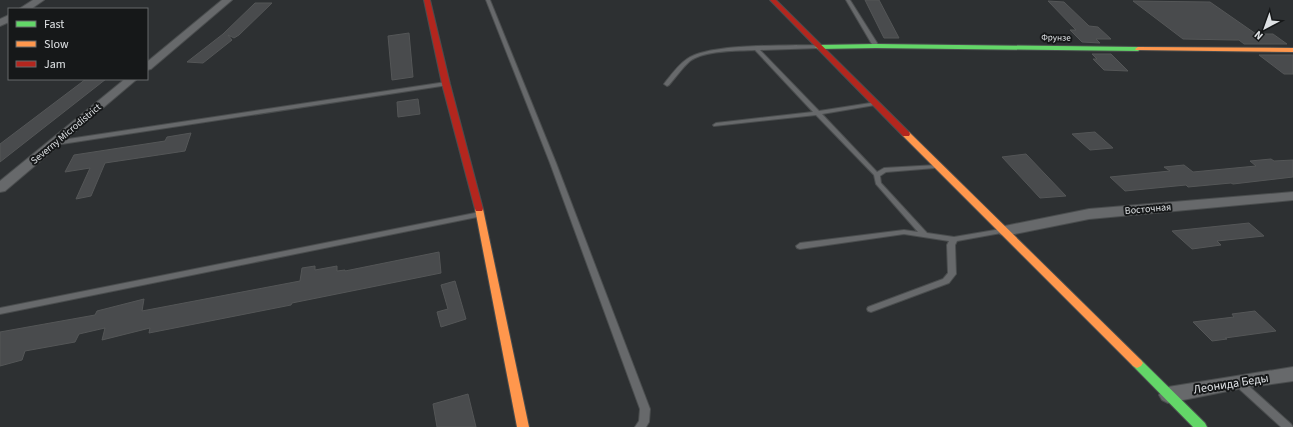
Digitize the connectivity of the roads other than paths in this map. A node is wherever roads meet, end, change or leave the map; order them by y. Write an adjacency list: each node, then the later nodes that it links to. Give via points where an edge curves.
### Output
1 (40, 0): 7 (street)
2 (228, 0): 12 (street)
3 (427, 0): 14 (main road)
4 (488, 0): 35 (lane, via 553,163 645,409 644,422)
5 (774, 0): 9 (main road)
6 (848, 0): 8 (lane)
7 (26, 8)
8 (876, 46): 9 (main road, Фрунзе); 11 (main road, Фрунзе)
9 (818, 47): 10 (lane); 16 (main road)
10 (757, 49): 15 (lane, via 699,54 690,58); 17 (lane)
11 (1293, 50)
12 (148, 66)
13 (131, 80): 19 (street, Severny Microdistrict)
14 (446, 84): 19 (lane); 24 (main road)
15 (667, 84)
16 (876, 103): 17 (lane); 20 (main road)
17 (817, 113): 18 (lane); 21 (lane)
18 (716, 125)
19 (55, 143): 22 (street, Severny Microdistrict)
20 (938, 165): 21 (lane, via 884,170); 25 (main road)
21 (877, 175): 26 (lane, via 878,183)
22 (0, 188)
23 (1293, 196): 25 (street, Восточная, via 1089,214)
24 (480, 214): 30 (lane); 34 (main road)
25 (1005, 231): 27 (lane); 33 (main road)
26 (925, 235): 27 (lane); 28 (lane, via 904,232)
27 (954, 239): 29 (lane, via 951,245 952,274 946,281)
28 (800, 246)
29 (871, 309)
30 (0, 311)
31 (1293, 374): 32 (street, Леонида Беды)
32 (1238, 382): 33 (street, Леонида Беды); 37 (lane)
33 (1168, 395): 36 (main road)
34 (523, 427)
35 (640, 427)
36 (1201, 427)
37 (1288, 427)

